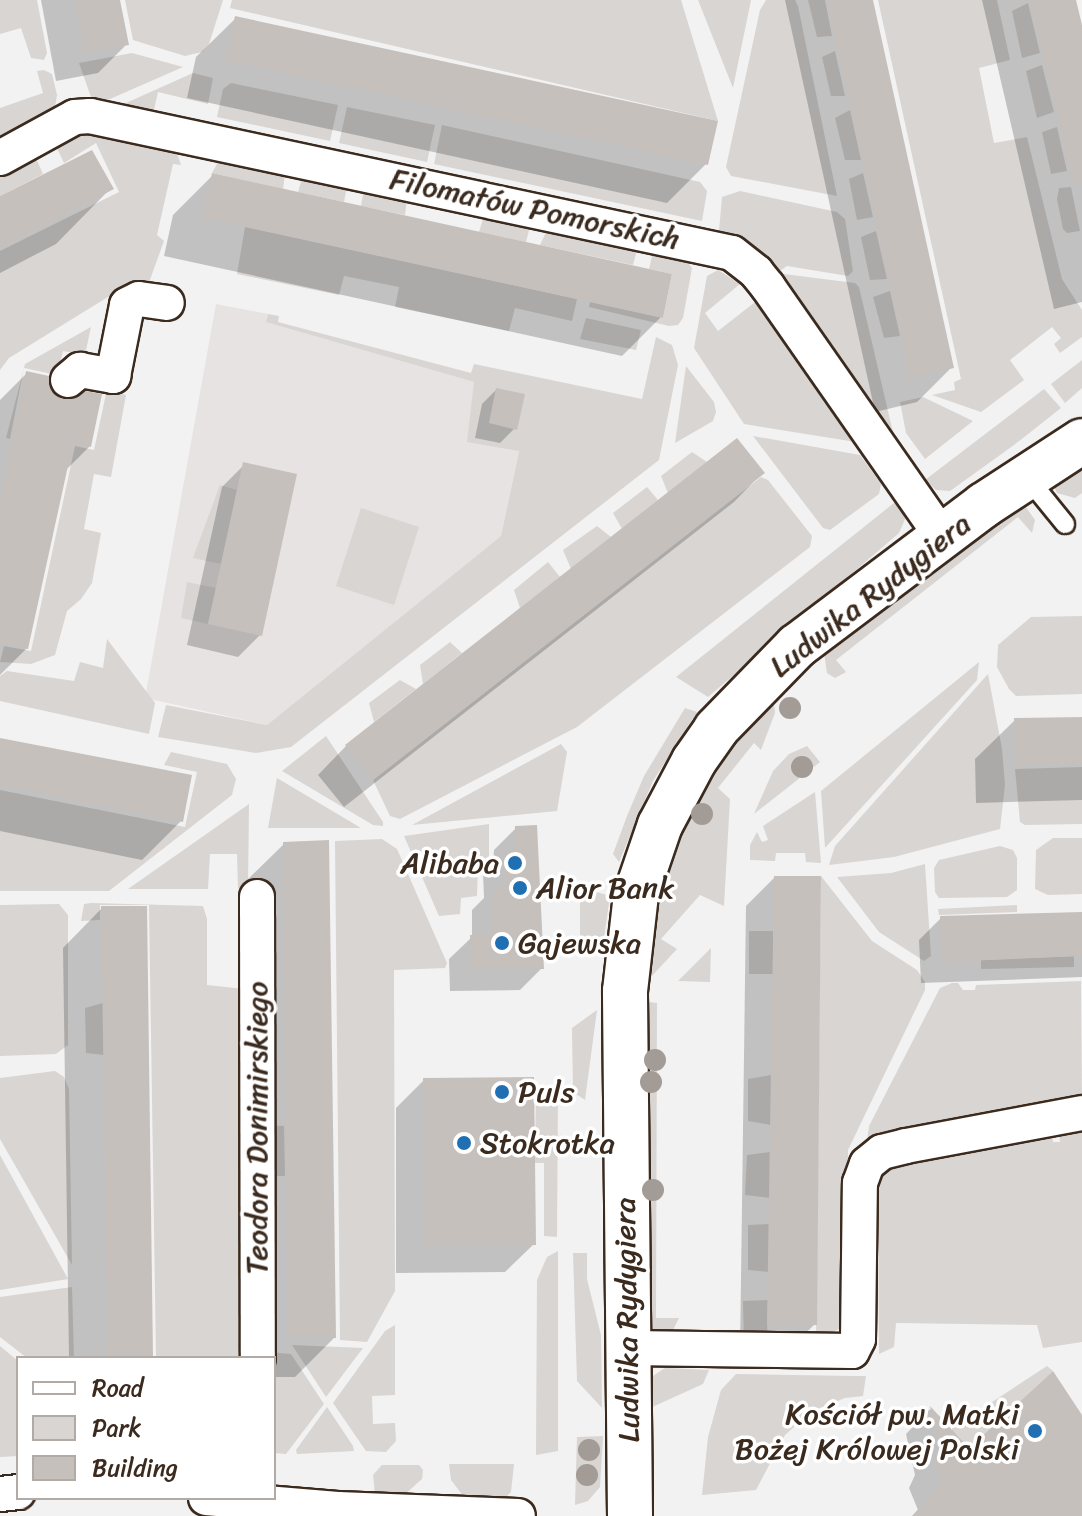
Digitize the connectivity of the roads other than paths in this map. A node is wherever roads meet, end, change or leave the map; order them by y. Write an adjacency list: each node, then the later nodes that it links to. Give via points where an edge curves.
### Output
1 (0, 158): 8 (street, Filomatów Pomorskich, via 75,117 90,116 732,253 768,287)
2 (167, 303): 3 (street, via 139,299 127,305 113,376 80,370)
3 (68, 380)
4 (1082, 406): 6 (street, Ludwika Rydygiera)
5 (1082, 441): 6 (street, Ludwika Rydygiera)
6 (1025, 475): 7 (lane); 8 (street, Ludwika Rydygiera)
7 (1065, 524)
8 (942, 536): 11 (street, Ludwika Rydygiera, via 797,646 728,714 677,790 641,873 625,991)
9 (257, 897): 12 (street, Teodora Donimirskiego)
10 (1082, 1113): 11 (street, via 894,1149 867,1164 860,1183 858,1339 852,1351)
11 (629, 1348): 15 (street, Ludwika Rydygiera)
12 (258, 1356)
13 (236, 1503): 14 (street)
14 (518, 1516)
15 (630, 1516)

